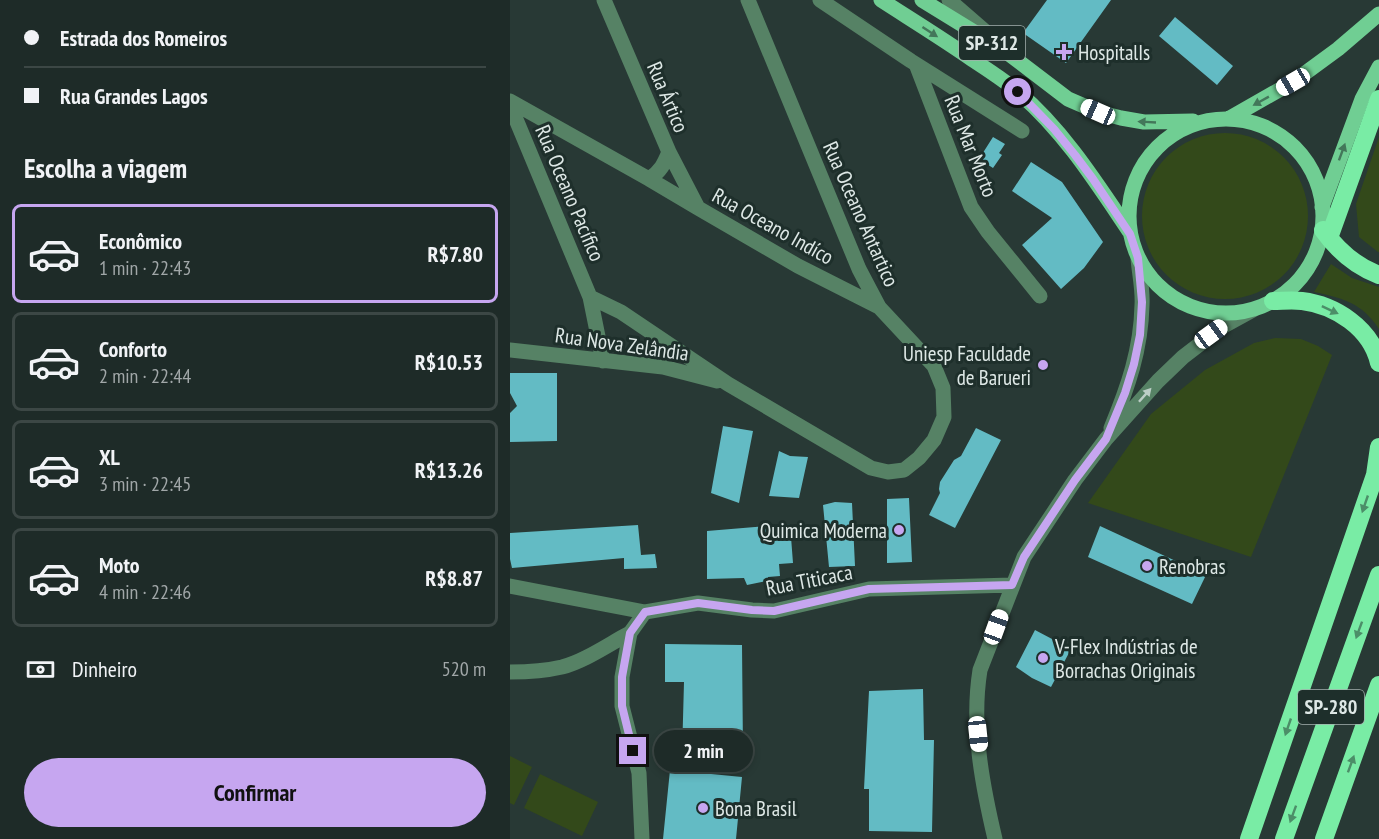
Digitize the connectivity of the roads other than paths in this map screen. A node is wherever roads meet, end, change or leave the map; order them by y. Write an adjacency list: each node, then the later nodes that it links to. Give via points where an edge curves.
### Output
1 (604, 0): 16 (street, Rua Ártico)
2 (747, 0): 27 (street, Rua Oceano Antartico)
3 (820, 0): 9 (street)
4 (881, 0): 21 (main road, SP-312, one-way to 21, via 1018,92 1075,155)
5 (922, 0): 8 (main road, SP-312)
6 (948, 0): 8 (street)
7 (1379, 14): 13 (main road, SP-312, one-way to 13, via 1300,78)
8 (1005, 51): 14 (main road, SP-312, one-way to 8, via 1144,122 1098,112 1068,99)
9 (916, 64): 15 (street); 24 (street, Rua Mar Morto, via 971,207)
10 (1379, 67): 18 (main road, one-way to 10, via 1362,99)
11 (1379, 99): 20 (highway)
12 (510, 103): 17 (street, Rua Oceano Indíco); 25 (street, Rua Oceano Pacífico)
13 (1228, 119): 14 (main road, SP-312); 18 (main road, via 1268,128 1285,139 1311,171)
14 (1205, 121): 21 (main road, via 1171,136 1145,162 1131,197)
15 (1022, 131)
16 (669, 152): 17 (street, via 664,166); 19 (street, Rua Ártico)
17 (650, 178): 19 (street, Rua Oceano Indíco)
18 (1322, 207): 20 (main road)
19 (698, 208): 27 (street, Rua Oceano Indíco)
20 (1326, 233): 23 (highway, via 1350,260); 26 (main road, SP-312, via 1300,278)
21 (1130, 234): 22 (main road, SP-312)
22 (1138, 258): 28 (main road, SP-312, via 1161,289 1195,309 1214,313); 33 (street, via 1140,335 1125,393)
23 (1379, 275)
24 (1040, 296)
25 (590, 297): 30 (street, Rua Oceano Pacífico); 32 (street, via 621,312)
26 (1273, 301): 28 (main road, SP-312); 31 (highway, one-way to 31, via 1324,306 1349,319 1366,335)
27 (879, 307): 32 (street, Rua Oceano Antartico, via 934,366 943,388 944,417 933,440 904,470 871,468)
28 (1253, 310): 33 (street, one-way to 28, via 1184,357 1222,327)
29 (510, 350): 30 (street, Rua Nova Zelândia)
30 (603, 361): 32 (street, Rua Nova Zelândia, via 663,367)
31 (1379, 363)
32 (728, 384)
33 (1106, 439): 37 (street, via 1024,557)
34 (1379, 447): 35 (highway)
35 (1377, 469): 45 (highway, one-way to 45)
36 (1379, 575): 46 (highway, SP-280, one-way to 46)
37 (1012, 585): 39 (street, Rua Titicaca, via 869,589 774,611 698,603); 44 (street, via 980,670 977,699 981,761)
38 (510, 586): 39 (street, Rua Titicaca)
39 (645, 612): 40 (street)
40 (630, 633): 41 (street, via 561,668); 43 (street, via 622,677 622,706 639,773)
41 (510, 672)
42 (1379, 685): 47 (highway, SP-280, one-way to 42)
43 (642, 839)
44 (995, 839)
45 (1249, 839)
46 (1284, 839)
47 (1324, 839)

